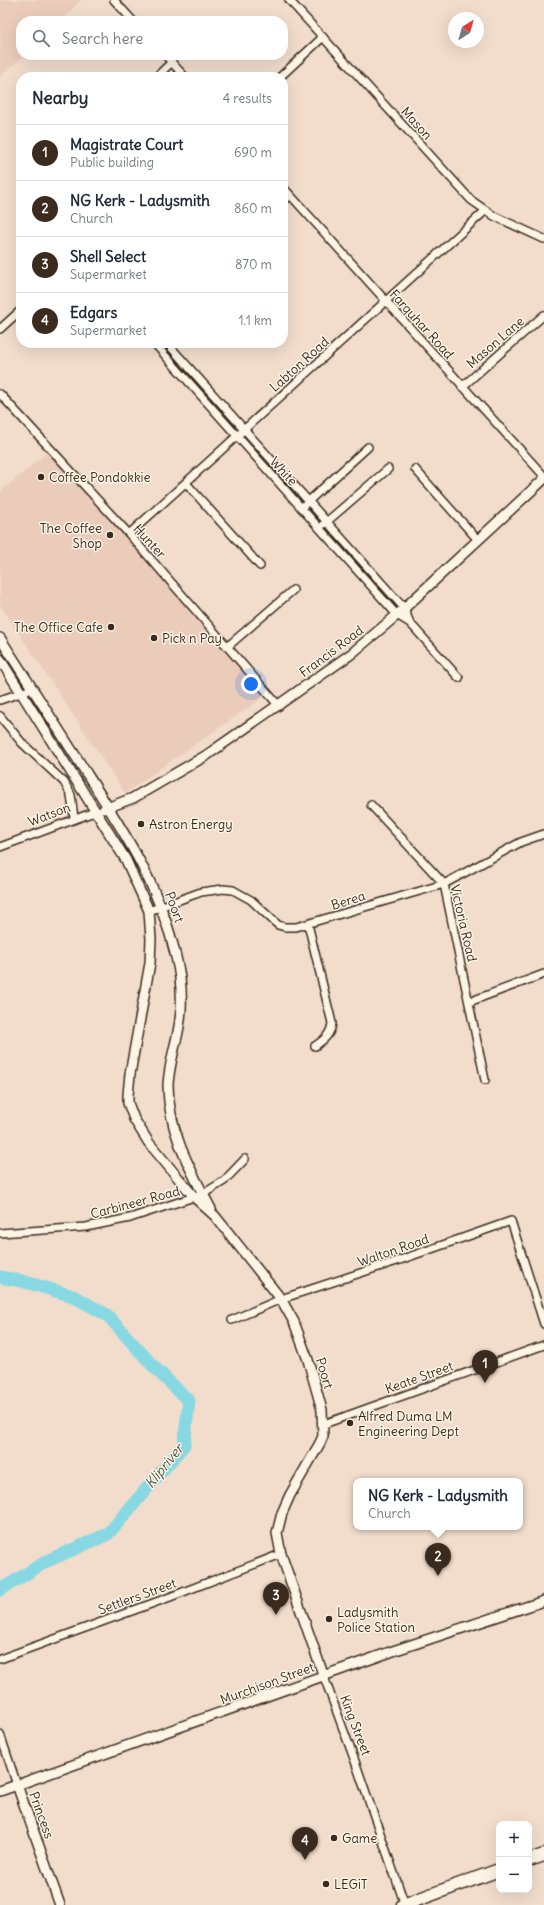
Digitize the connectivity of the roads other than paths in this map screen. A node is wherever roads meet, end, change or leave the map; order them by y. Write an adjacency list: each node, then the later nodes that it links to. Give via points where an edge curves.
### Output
1 (114, 0): 3 (street)
2 (290, 0): 4 (street, Mason)
3 (128, 16)
4 (323, 37): 8 (street); 11 (street, Mason, via 466,196)
5 (172, 62): 6 (street); 7 (street)
6 (161, 72)
7 (181, 72)
8 (285, 72)
9 (288, 193): 10 (street, Farquhar Road)
10 (290, 195): 13 (street, Farquhar Road)
11 (485, 211): 12 (street, Mason); 13 (street, Labton Road)
12 (544, 239)
13 (385, 302): 19 (street, Farquhar Road); 21 (street, Labton Road)
14 (16, 315): 16 (street)
15 (544, 315): 19 (street, Mason Lane)
16 (0, 329)
17 (171, 348): 21 (street, White)
18 (160, 350): 22 (street, White)
19 (462, 387): 26 (street, Farquhar Road)
20 (0, 394): 33 (street, Hunter)
21 (244, 430): 22 (street, Labton Road); 29 (street, White)
22 (237, 437): 28 (street, Labton Road); 30 (street, White)
23 (368, 446): 29 (street)
24 (388, 469): 31 (street)
25 (415, 469): 34 (street)
26 (544, 476)
27 (544, 479): 34 (street, Francis Road)
28 (186, 483): 33 (street, Labton Road); 35 (street)
29 (309, 501): 30 (street); 31 (street, White)
30 (301, 508): 32 (street, White)
31 (327, 522): 32 (street); 37 (street, White)
32 (320, 528): 37 (street, White)
33 (129, 534): 39 (street, Hunter)
34 (478, 540): 37 (street, Francis Road)
35 (260, 566)
36 (293, 590): 39 (street)
37 (400, 611): 41 (street); 45 (street, Francis Road, via 351,654)
38 (0, 638): 42 (street, Poort)
39 (228, 647): 45 (street, Hunter)
40 (0, 658): 43 (street, Poort)
41 (459, 678)
42 (32, 688): 43 (street); 48 (street, Poort)
43 (21, 692): 44 (street); 49 (street, Poort)
44 (0, 700)
45 (279, 706): 48 (street, Francis Road, via 169,778)
46 (0, 716): 50 (street, via 22,742 64,782 71,795)
47 (371, 805): 53 (street, Victoria Road)
48 (109, 808): 49 (street, Watson); 54 (street, Poort, via 150,880)
49 (97, 810): 50 (street, Watson); 55 (street, Poort, via 128,862)
50 (74, 818): 52 (street, Watson)
51 (544, 834): 53 (street, Berea, via 521,842)
52 (0, 847)
53 (444, 884): 56 (street, Berea); 58 (street, Victoria Road)
54 (162, 907): 55 (street, Berea); 56 (street, Berea, via 205,891 233,890 251,900 278,925 290,927); 62 (street, Poort, via 177,960 181,1001 178,1032 169,1072 170,1113)
55 (149, 911): 62 (street, Poort, via 151,956 130,1074 128,1103 139,1129)
56 (308, 924): 59 (street, via 332,1023 328,1035)
57 (544, 974): 58 (street)
58 (469, 1002): 60 (street, Victoria Road)
59 (315, 1046)
60 (485, 1080)
61 (245, 1159): 62 (street, Carbineer Road, via 224,1181)
62 (199, 1196): 63 (street, Carbineer Road, via 102,1225); 64 (street, Poort)
63 (0, 1233)
64 (281, 1299): 65 (street, Walton Road); 66 (street, Walton Road, via 511,1222); 68 (street, Poort, via 294,1322 308,1360)
65 (232, 1320)
66 (544, 1324)
67 (544, 1345): 68 (street, Keate Street)
68 (324, 1424): 69 (street, Poort, via 320,1443 282,1513 277,1533)
69 (281, 1554): 71 (street, Settlers Street); 72 (street, King Street)
70 (544, 1601): 72 (street, Murchison Street, via 393,1651)
71 (0, 1659)
72 (324, 1677): 74 (street, Murchison Street); 80 (street, King Street)
73 (0, 1734): 74 (street, Princess)
74 (17, 1785): 75 (street, Murchison Street); 79 (street, Princess)
75 (0, 1791)
76 (544, 1855): 77 (highway)
77 (532, 1859)
78 (496, 1871): 80 (highway)
79 (60, 1905)
80 (404, 1905)

